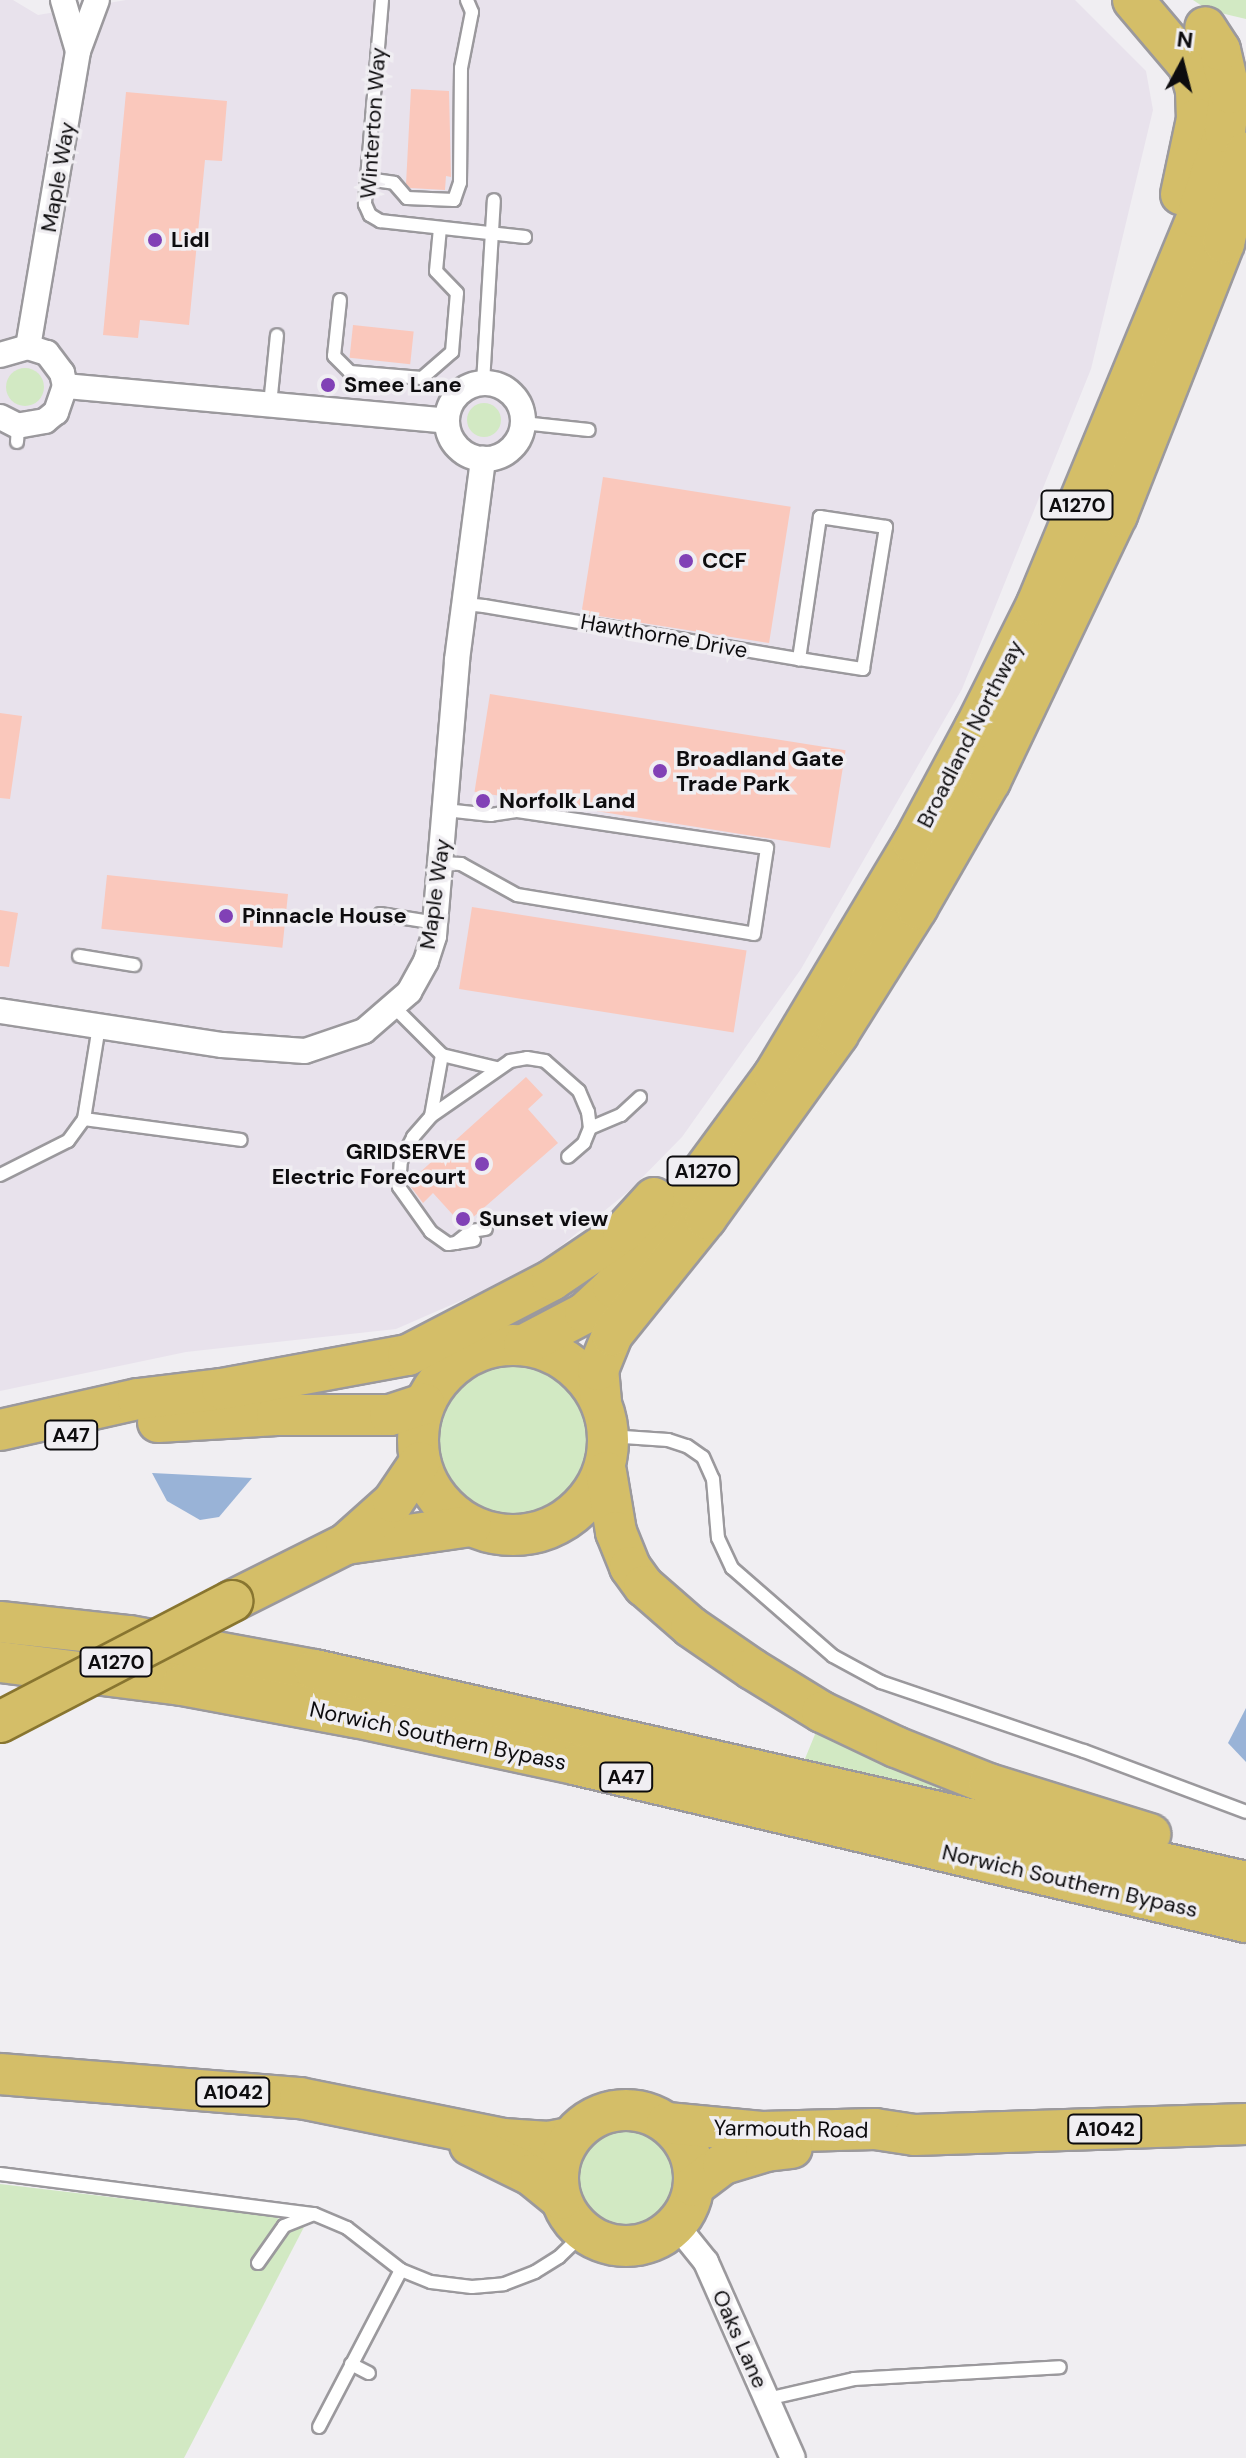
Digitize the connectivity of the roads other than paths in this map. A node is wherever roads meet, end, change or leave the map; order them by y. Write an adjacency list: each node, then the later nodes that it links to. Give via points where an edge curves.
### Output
1 (63, 0): 10 (street, Maple Way)
2 (97, 0): 10 (street, Maple Way)
3 (114, 0): 11 (street, via 93,54)
4 (382, 0): 13 (lane, Winterton Way)
5 (467, 0): 13 (lane, via 472,12 461,68 460,183 454,200 407,198 394,183)
6 (1133, 0): 26 (highway, via 1189,66 1197,119 1180,202)
7 (1167, 0): 8 (highway)
8 (1205, 27): 9 (highway); 26 (highway, Broadland Northway / A1270, via 1226,69 1230,93 1225,132 1197,217)
9 (1246, 35)
10 (78, 51): 11 (street, Maple Way)
11 (75, 79): 22 (street, Maple Way)
12 (1246, 153): 19 (highway, Broadland Northway / A1270)
13 (367, 179): 16 (lane, Winterton Way, via 365,204 370,215 380,221)
14 (1246, 191): 19 (highway)
15 (494, 200): 17 (lane)
16 (440, 228): 17 (lane, Winterton Way); 20 (lane, via 436,271 457,293 452,352 422,378 350,372 334,356)
17 (490, 235): 18 (lane, Winterton Way); 24 (lane)
18 (525, 237)
19 (1224, 243): 60 (highway, Broadland Northway / A1270, via 1117,515 990,781 838,1034 706,1218 612,1335 598,1370)
20 (340, 300)
21 (277, 335): 27 (lane)
22 (28, 347): 23 (street); 25 (street, via 56,362)
23 (0, 355)
24 (483, 383): 28 (street, via 457,395); 29 (street, via 507,390)
25 (65, 386): 27 (street); 30 (street, via 56,412 32,426)
26 (1124, 390): 40 (highway, Broadland Northway / A1270, via 1037,604 913,843)
27 (270, 405): 28 (street)
28 (446, 421): 32 (street, via 457,447)
29 (523, 423): 31 (lane); 32 (street, via 506,453)
30 (12, 429)
31 (589, 430)
32 (483, 459): 33 (street, Maple Way)
33 (465, 604): 34 (lane, Hawthorne Drive); 35 (street, Maple Way)
34 (799, 659): 34 (lane, Hawthorne Drive, via 863,669 886,527 820,517)
35 (445, 810): 36 (street, Maple Way); 36 (lane, via 491,815 516,811 767,848 754,934 517,895 461,864)
36 (442, 863): 38 (street, Maple Way)
37 (380, 914): 38 (lane)
38 (436, 923): 42 (street, Maple Way, via 426,961)
39 (79, 956): 41 (lane)
40 (842, 959): 57 (highway, Broadland Northway / A1270, via 774,1075 613,1287 585,1313); 59 (highway, A47, via 744,1088 623,1232 552,1280 408,1355 138,1399)
41 (134, 965)
42 (394, 1007): 44 (street, Maple Way, via 364,1031 305,1051 222,1045); 45 (lane)
43 (0, 1011): 44 (street, Maple Way)
44 (99, 1026): 49 (lane)
45 (442, 1055): 46 (lane); 48 (lane)
46 (496, 1068): 48 (lane); 50 (lane, via 527,1058 545,1061 579,1091)
47 (640, 1097): 50 (lane, via 621,1115)
48 (431, 1116): 56 (lane, via 401,1161 399,1187 431,1232)
49 (84, 1119): 51 (lane); 53 (lane, via 68,1141)
50 (590, 1128): 52 (lane, via 584,1143)
51 (241, 1140)
52 (568, 1157)
53 (0, 1175)
54 (486, 1229): 56 (lane, via 471,1231)
55 (474, 1240): 56 (lane)
56 (454, 1245)
57 (524, 1345): 58 (highway, via 483,1349 464,1357 447,1370); 60 (highway, via 556,1354 583,1374)
58 (424, 1404): 61 (highway, A47, via 390,1415 277,1415 142,1424); 62 (highway, via 417,1442)
59 (0, 1430)
60 (605, 1437): 63 (highway, via 587,1501 568,1518 520,1535); 68 (lane, via 668,1440 703,1457 713,1479 718,1538 732,1568 833,1656 881,1682); 69 (highway, Broadland Northway, via 616,1532 630,1567 691,1627 822,1712 989,1784)
61 (0, 1451)
62 (420, 1462): 63 (highway, via 438,1499); 64 (highway, A1270, via 393,1502)
63 (471, 1526): 64 (highway, A1270)
64 (346, 1544): 67 (highway, A1270, bridge)
65 (0, 1622): 70 (highway, Norwich Southern Bypass / A47, via 129,1636 330,1673)
66 (0, 1662): 71 (highway, Norwich Southern Bypass / A47, via 182,1685 355,1717)
67 (0, 1722)
68 (1246, 1812)
69 (1246, 1861)
70 (1246, 1882)
71 (1246, 1922)
72 (0, 2074): 73 (highway, A1042)
73 (97, 2084): 74 (highway, A1042); 77 (highway, A1042, via 300,2098)
74 (0, 2092)
75 (667, 2123): 78 (highway, Yarmouth Road / A1042, via 762,2132 875,2129); 79 (highway, via 641,2110 622,2109 601,2113); 81 (highway, via 685,2146)
76 (1246, 2124): 78 (highway, Yarmouth Road / A1042)
77 (438, 2128): 79 (highway, A1042, via 503,2139); 82 (highway, A1042, via 531,2175)
78 (915, 2135): 81 (highway, Yarmouth Road / A1042, via 874,2144 766,2151 723,2164)
79 (570, 2138): 82 (highway, via 560,2164)
80 (0, 2174): 83 (lane)
81 (694, 2186): 84 (highway)
82 (561, 2199): 85 (highway)
83 (314, 2214): 86 (lane, via 284,2226); 87 (lane, via 347,2228)
84 (677, 2226): 85 (highway, via 655,2241 631,2247); 91 (street, Oaks Lane, via 706,2262)
85 (585, 2232): 87 (lane, via 559,2257 504,2284 431,2282)
86 (258, 2263)
87 (401, 2270): 88 (lane)
88 (351, 2364): 90 (lane); 92 (lane)
89 (1060, 2367): 91 (lane, via 854,2379)
90 (369, 2373)
91 (767, 2399): 93 (street, Oaks Lane)
92 (319, 2427)
93 (793, 2458)

